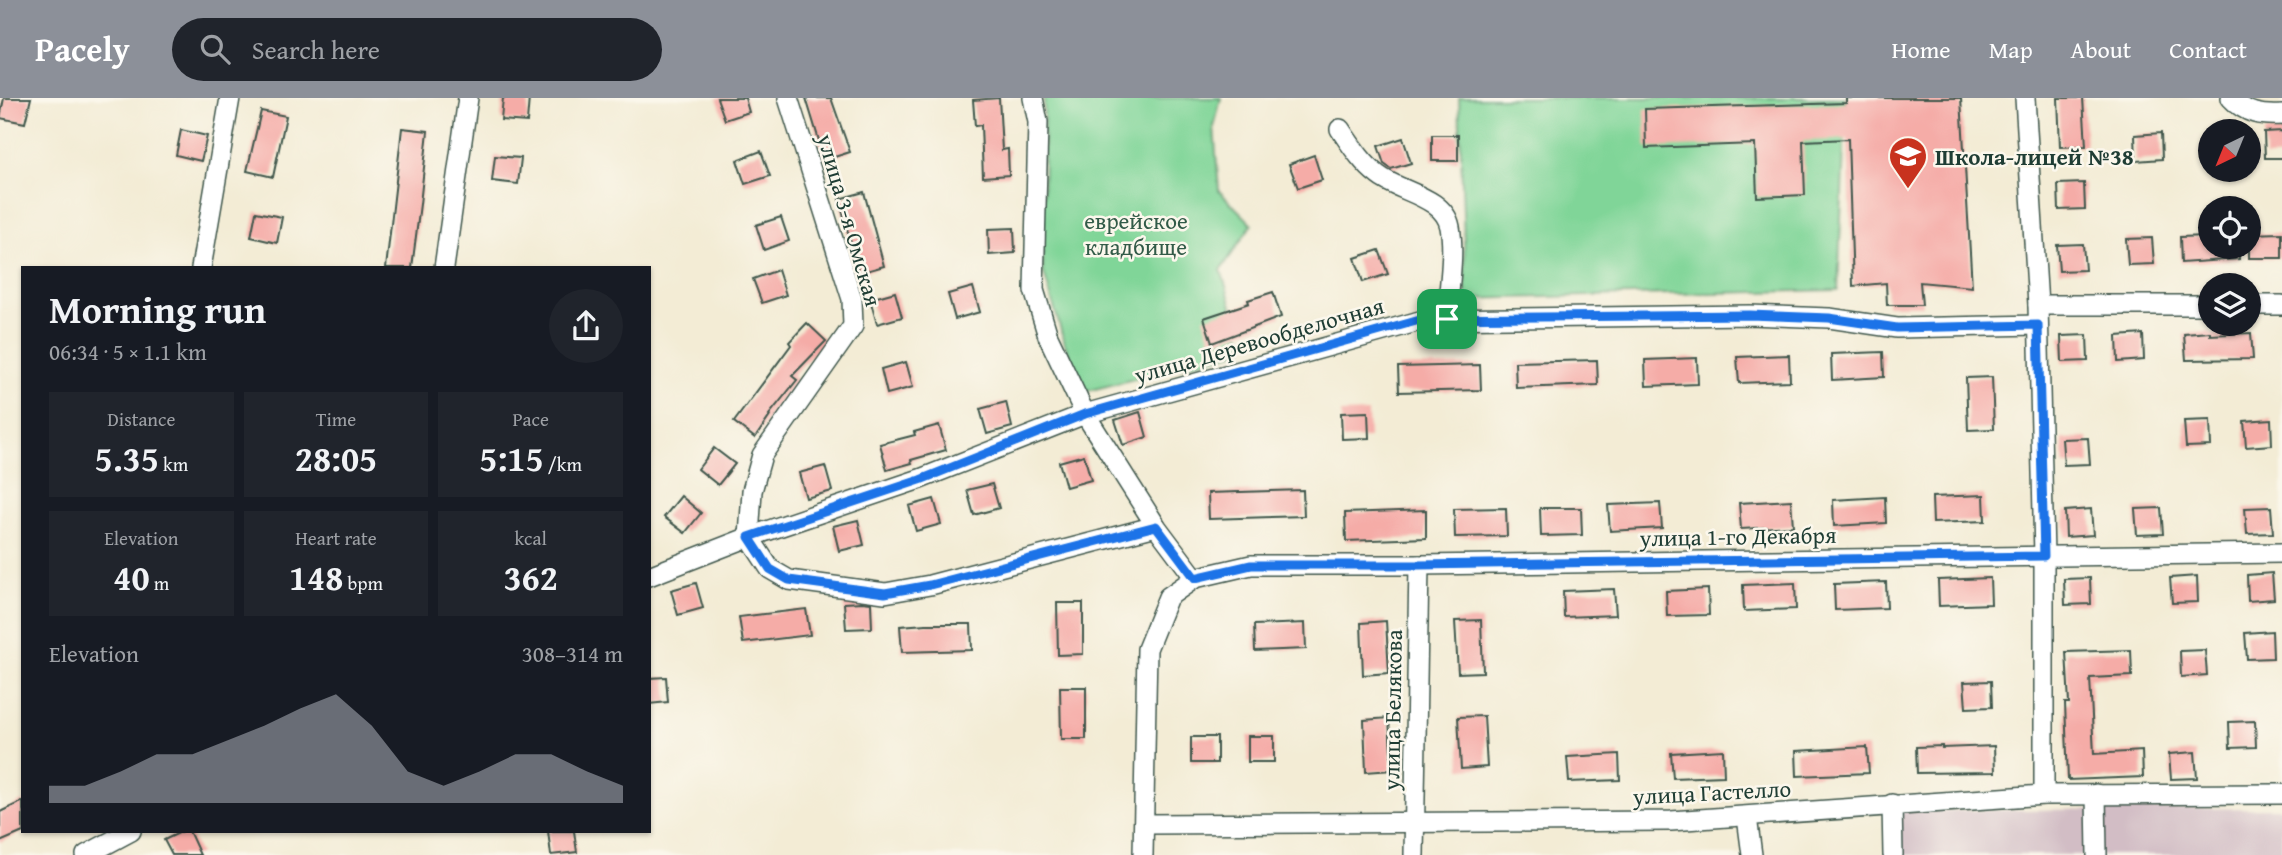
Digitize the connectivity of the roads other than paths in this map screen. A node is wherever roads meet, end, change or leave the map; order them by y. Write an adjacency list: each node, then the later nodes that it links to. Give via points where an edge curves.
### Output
1 (230, 98): 9 (street)
2 (468, 98): 10 (street)
3 (788, 98): 19 (street, улица 3-я Омская, via 852,299 853,326 762,455 752,491)
4 (1033, 98): 17 (street, via 1038,122 1034,290 1048,336)
5 (2025, 98): 11 (street)
6 (2231, 98): 7 (street, via 2247,111)
7 (2282, 115)
8 (1340, 129): 15 (street, via 1379,177 1436,206 1450,225)
9 (201, 266)
10 (444, 266)
11 (2038, 305): 12 (street); 16 (street)
12 (2198, 305)
13 (2261, 305): 14 (street)
14 (2282, 305)
15 (1447, 319): 16 (street, улица Деревообделочная, via 1750,315 1829,318 1897,328); 17 (street, улица Деревообделочная, via 1427,318)
16 (2038, 325): 21 (street)
17 (1085, 414): 18 (street); 19 (street, улица Деревообделочная, via 920,480)
18 (1156, 526): 19 (street, via 885,593 789,580 770,569); 24 (street)
19 (749, 537): 23 (street, улица Деревообделочная)
20 (2282, 554): 21 (street, улица 1-го Декабря)
21 (2044, 556): 22 (street, улица 1-го Декабря); 27 (street)
22 (1419, 565): 24 (street, улица 1-го Декабря, via 1251,565); 31 (street, улица Белякова)
23 (651, 574)
24 (1195, 578): 30 (street, via 1168,597 1147,649)
25 (2096, 794): 26 (street, улица Гастелло); 27 (street, улица Гастелло); 38 (street)
26 (2282, 794)
27 (2044, 795): 28 (street, улица Гастелло)
28 (1892, 804): 29 (street, улица Гастелло); 37 (street)
29 (1747, 817): 31 (street, улица Гастелло); 36 (street)
30 (1145, 824): 31 (street, улица Гастелло); 34 (street)
31 (1415, 824): 35 (street, улица Белякова)
32 (127, 833): 33 (street)
33 (86, 855)
34 (1143, 855)
35 (1414, 855)
36 (1752, 855)
37 (1893, 855)
38 (2097, 855)

